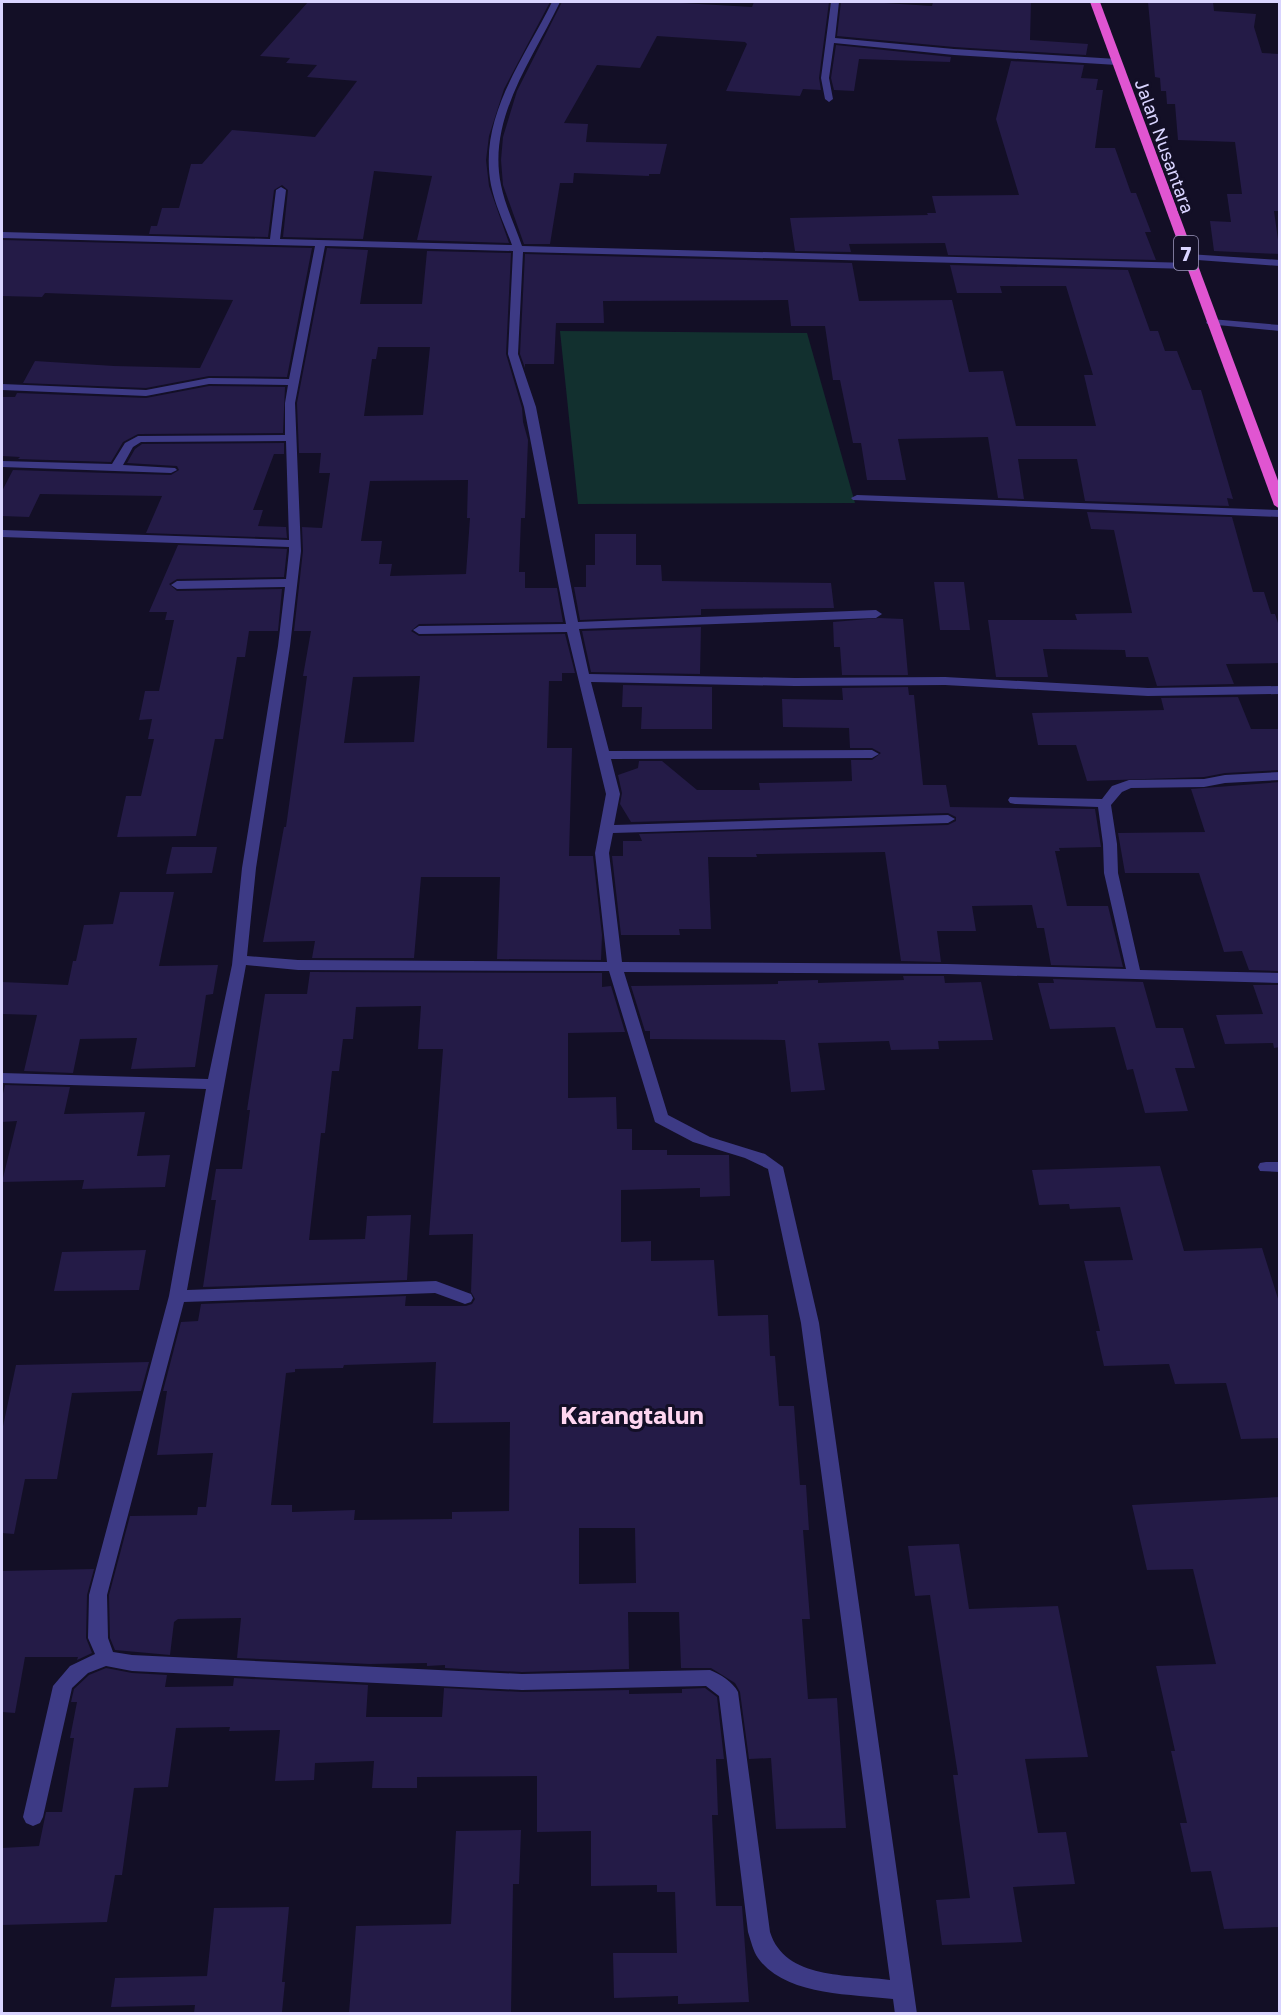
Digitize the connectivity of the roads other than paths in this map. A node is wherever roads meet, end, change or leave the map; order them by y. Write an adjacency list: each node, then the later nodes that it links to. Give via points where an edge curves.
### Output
1 (556, 2): 11 (street, via 514,82 494,139 496,186)
2 (835, 2): 4 (street)
3 (1095, 2): 5 (highway, Jalan Nusantara / 7)
4 (830, 40): 5 (street); 6 (street, via 825,78)
5 (1117, 62): 12 (highway, Jalan Nusantara / 7)
6 (830, 99)
7 (280, 190): 9 (street)
8 (2, 235): 9 (street)
9 (275, 242): 10 (street)
10 (321, 243): 11 (street); 16 (street)
11 (518, 248): 12 (street); 32 (street, via 513,354 530,407)
12 (1189, 261): 13 (street); 14 (highway, Jalan Nusantara / 7)
13 (1280, 263)
14 (1211, 322): 15 (street); 23 (highway, Jalan Nusantara / 7)
15 (1280, 328)
16 (294, 382): 17 (street, via 209,381 146,393); 18 (street)
17 (2, 387)
18 (291, 438): 20 (street, via 138,439 130,443); 28 (street)
19 (5, 464): 20 (street); 22 (street)
20 (116, 468): 21 (street)
21 (171, 470)
22 (2, 476)
23 (1274, 478): 25 (highway, Jalan Nusantara / 7)
24 (857, 498): 26 (street)
25 (1280, 505)
26 (1280, 514)
27 (2, 534): 28 (street)
28 (294, 544): 29 (street)
29 (291, 583): 30 (street); 43 (street, via 249,868)
30 (177, 585)
31 (876, 614): 32 (street)
32 (574, 627): 33 (street); 34 (street)
33 (419, 630)
34 (584, 678): 35 (street, via 945,681 1148,692); 37 (street)
35 (1280, 690)
36 (872, 754): 37 (street)
37 (603, 755): 42 (street, via 613,794)
38 (1280, 776): 40 (street, via 1129,784 1117,789)
39 (1015, 800): 40 (street)
40 (1104, 803): 45 (street, via 1111,873)
41 (948, 819): 42 (street)
42 (606, 829): 44 (street, via 602,853)
43 (240, 960): 44 (street, via 298,965); 48 (street)
44 (615, 967): 45 (street); 53 (street, via 662,1118 704,1141 762,1158 775,1167 810,1323)
45 (1134, 974): 46 (street)
46 (1280, 978)
47 (2, 1078): 48 (street)
48 (215, 1084): 49 (street)
49 (177, 1296): 50 (street, via 436,1287); 51 (street, via 98,1595 98,1638)
50 (465, 1298)
51 (106, 1658): 52 (street, via 82,1666 63,1686); 53 (street, via 132,1663 522,1682 710,1678 728,1692 759,1932 765,1951 779,1966 801,1978)
52 (33, 1817)
53 (903, 1991): 54 (street)
54 (906, 2013)

